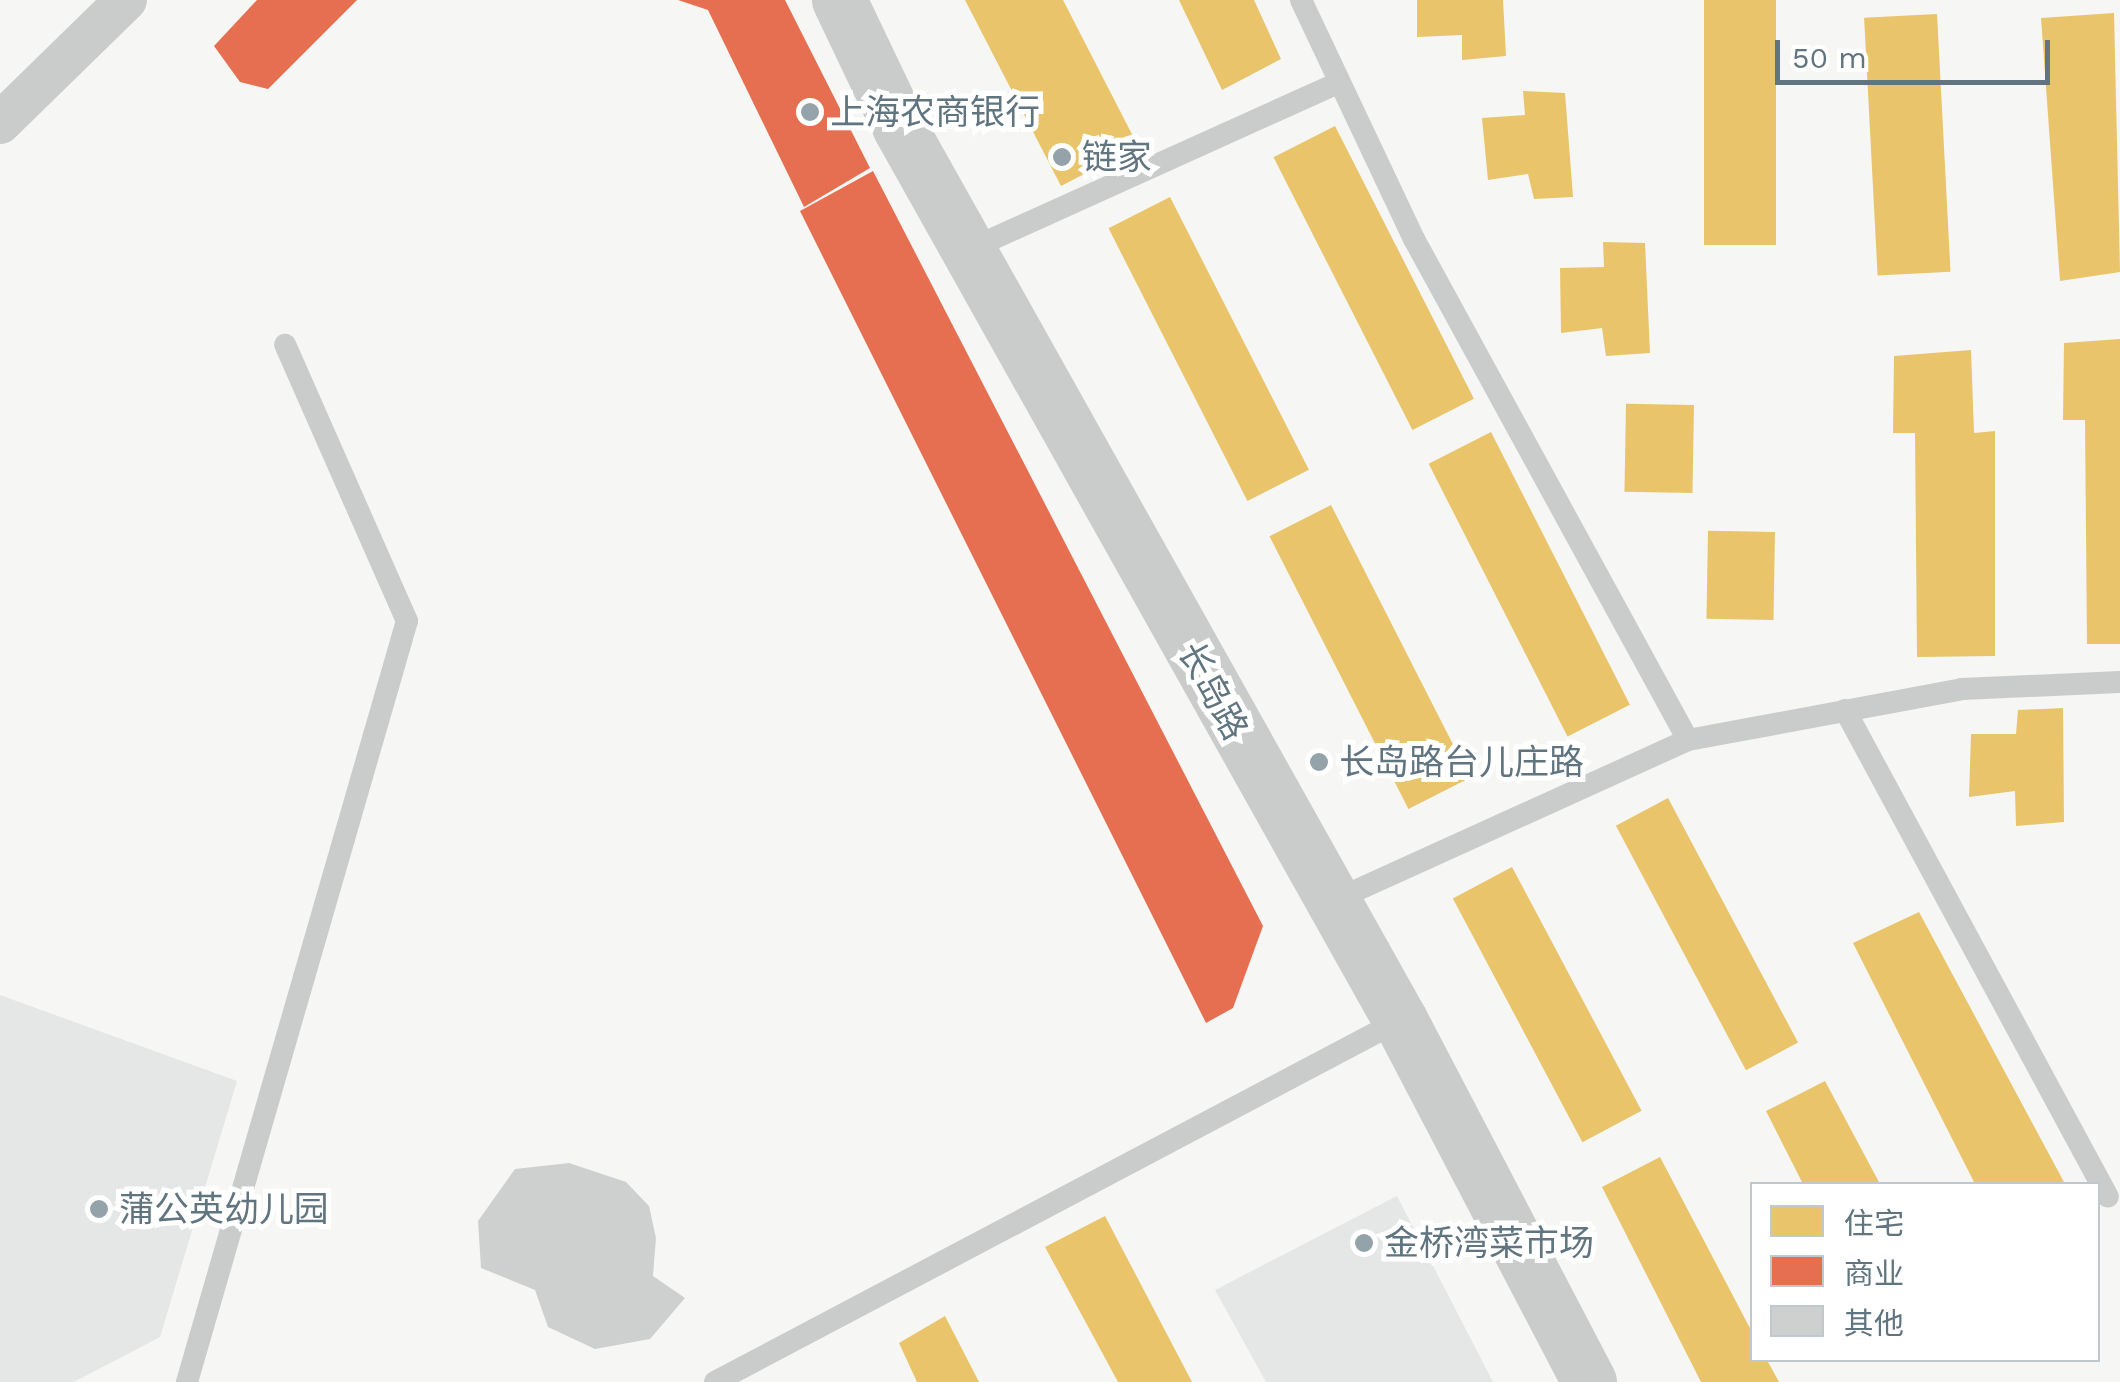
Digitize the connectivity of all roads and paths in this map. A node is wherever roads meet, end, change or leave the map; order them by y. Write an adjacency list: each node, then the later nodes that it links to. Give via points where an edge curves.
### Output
1 (126, 0): 5 (street)
2 (839, 0): 6 (street, 长岛路)
3 (1301, 0): 4 (lane)
4 (1336, 84): 6 (lane); 10 (lane)
5 (0, 123)
6 (968, 250): 11 (street, 长岛路)
7 (285, 345): 14 (lane, via 406,621)
8 (2120, 682): 9 (lane, via 1962,688)
9 (1845, 710): 10 (lane); 13 (lane)
10 (1688, 740): 11 (lane)
11 (1333, 901): 12 (street, 长岛路)
12 (1400, 1020): 15 (lane); 16 (street, 长岛路)
13 (2108, 1196)
14 (187, 1382)
15 (716, 1382)
16 (1589, 1382)

